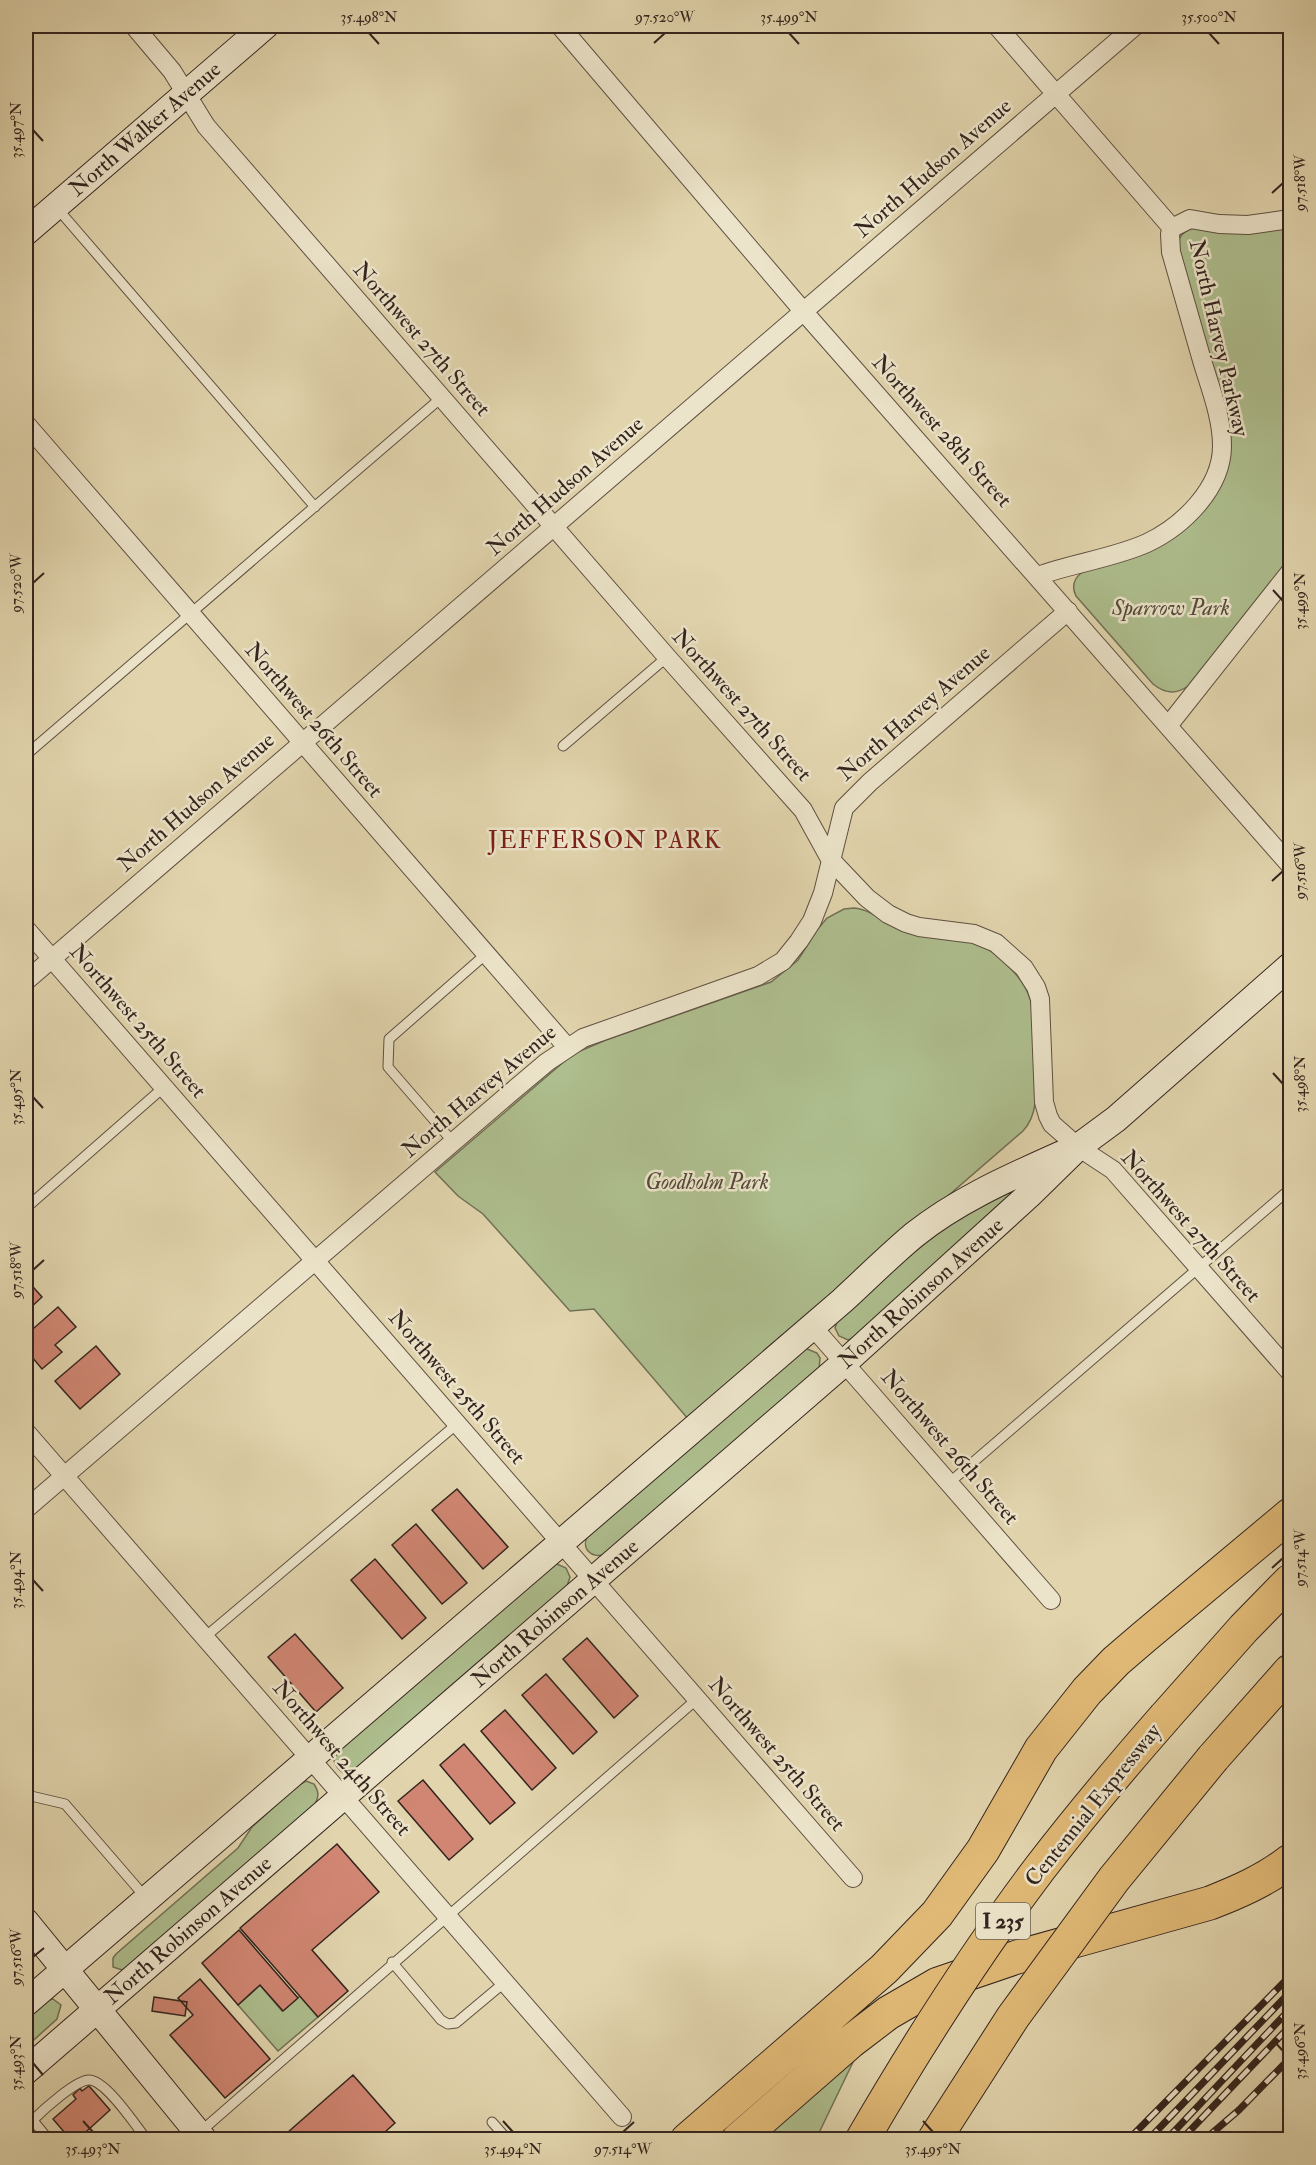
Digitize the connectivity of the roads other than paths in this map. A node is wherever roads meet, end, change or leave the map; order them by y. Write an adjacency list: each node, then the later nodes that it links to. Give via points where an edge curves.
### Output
1 (134, 26): 6 (street, Northwest 27th Street)
2 (265, 26): 6 (street, North Walker Avenue)
3 (560, 26): 12 (street, Northwest 28th Street)
4 (997, 26): 7 (street)
5 (1135, 26): 7 (street, North Hudson Avenue)
6 (186, 94): 8 (street, North Walker Avenue); 13 (street, Northwest 27th Street, via 206,126)
7 (1056, 94): 10 (street); 12 (street, North Hudson Avenue)
8 (56, 206): 11 (street, North Walker Avenue); 15 (lane)
9 (1290, 219): 10 (street, North Harvey Parkway, via 1248,225 1190,219)
10 (1172, 228): 18 (street, North Harvey Parkway, via 1171,252 1220,430 1221,454 1214,478 1186,517 1154,539)
11 (26, 232)
12 (804, 312): 16 (street, North Hudson Avenue); 18 (street, Northwest 28th Street)
13 (441, 398): 15 (lane); 16 (street, Northwest 27th Street)
14 (26, 424): 20 (street, Northwest 26th Street)
15 (315, 507): 20 (lane)
16 (553, 527): 21 (street, Northwest 27th Street); 23 (street, North Hudson Avenue)
17 (1290, 572): 22 (street)
18 (1038, 576): 19 (street, Northwest 28th Street)
19 (1068, 611): 22 (street, Northwest 28th Street); 26 (street, North Harvey Avenue, via 853,797 841,816)
20 (190, 614): 23 (street, Northwest 26th Street); 25 (lane)
21 (667, 657): 24 (lane); 26 (street, Northwest 27th Street, via 803,810)
22 (1168, 726): 27 (street, Northwest 28th Street)
23 (302, 743): 29 (street, Northwest 26th Street); 30 (street, North Hudson Avenue)
24 (564, 746)
25 (26, 755)
26 (830, 859): 33 (street, North Harvey Avenue, via 812,921 783,961 758,976 595,1033); 36 (street, Northwest 27th Street, via 888,914 919,927 984,938 1006,950 1024,968 1040,999 1045,1108 1052,1124)
27 (1290, 865)
28 (26, 928): 30 (street, Northwest 25th Street)
29 (486, 954): 33 (street, Northwest 26th Street); 35 (lane, via 389,1039 388,1067)
30 (51, 958): 32 (street, North Hudson Avenue); 34 (street, Northwest 25th Street)
31 (1290, 966): 36 (street, North Robinson Avenue, via 1116,1119)
32 (26, 981)
33 (567, 1047): 35 (street, North Harvey Avenue)
34 (164, 1087): 38 (lane); 39 (street, Northwest 25th Street)
35 (453, 1142): 39 (street, North Harvey Avenue)
36 (1078, 1147): 40 (street, Northwest 27th Street, via 1113,1170); 41 (street, North Robinson Avenue, via 1015,1175 939,1218); 42 (street, North Robinson Avenue)
37 (1290, 1189): 40 (lane)
38 (26, 1208)
39 (315, 1261): 44 (street, Northwest 25th Street); 46 (street, North Harvey Avenue)
40 (1199, 1268): 43 (street, Northwest 27th Street); 47 (lane)
41 (812, 1326): 42 (street, Northwest 26th Street); 50 (street, North Robinson Avenue)
42 (844, 1363): 47 (street, Northwest 26th Street); 51 (street, North Robinson Avenue)
43 (1290, 1372)
44 (457, 1424): 50 (street, Northwest 25th Street); 54 (lane)
45 (26, 1432): 46 (street, Northwest 24th Street)
46 (64, 1475): 48 (street, North Harvey Avenue); 54 (street, Northwest 24th Street)
47 (949, 1483): 53 (street, Northwest 26th Street)
48 (26, 1509)
49 (1290, 1515): 79 (highway, via 1144,1637 1087,1691 1041,1749 983,1850 937,1914 884,1970)
50 (560, 1542): 51 (street, Northwest 25th Street); 57 (street, North Robinson Avenue)
51 (593, 1580): 56 (street, Northwest 25th Street); 58 (street, North Robinson Avenue)
52 (1290, 1581): 81 (highway, Centennial Expressway / I 235, bridge, via 1165,1717 1039,1869 972,1964)
53 (1052, 1600)
54 (205, 1637): 57 (street, Northwest 24th Street)
55 (1290, 1671): 82 (highway, I 235, bridge, via 1114,1879 1013,2017)
56 (697, 1699): 61 (street, Northwest 25th Street); 63 (lane)
57 (311, 1759): 58 (street, Northwest 24th Street); 62 (street, North Robinson Avenue)
58 (343, 1796): 63 (street, Northwest 24th Street); 69 (street, North Robinson Avenue)
59 (26, 1800): 62 (lane, via 31,1796 65,1804)
60 (1290, 1861): 80 (highway, via 1267,1877 1210,1903 1017,1957 938,1984 888,2013 850,2042)
61 (853, 1878)
62 (148, 1900): 66 (street, North Robinson Avenue)
63 (447, 1915): 65 (lane); 67 (street, Northwest 24th Street)
64 (26, 1922): 66 (street)
65 (392, 1962): 67 (lane, via 448,2024 456,2023); 75 (lane)
66 (66, 1969): 68 (street, North Robinson Avenue); 69 (street)
67 (505, 1982): 72 (street, Northwest 24th Street)
68 (26, 2003)
69 (97, 2009): 70 (street, North Robinson Avenue); 75 (street)
70 (26, 2071)
71 (26, 2112): 73 (lane)
72 (622, 2116)
73 (33, 2120): 76 (lane); 77 (lane, via 73,2087 92,2079 111,2094)
74 (492, 2122): 78 (lane)
75 (201, 2136)
76 (49, 2139)
77 (147, 2139)
78 (508, 2139)
79 (687, 2139)
80 (738, 2139)
81 (861, 2139)
82 (934, 2139)

